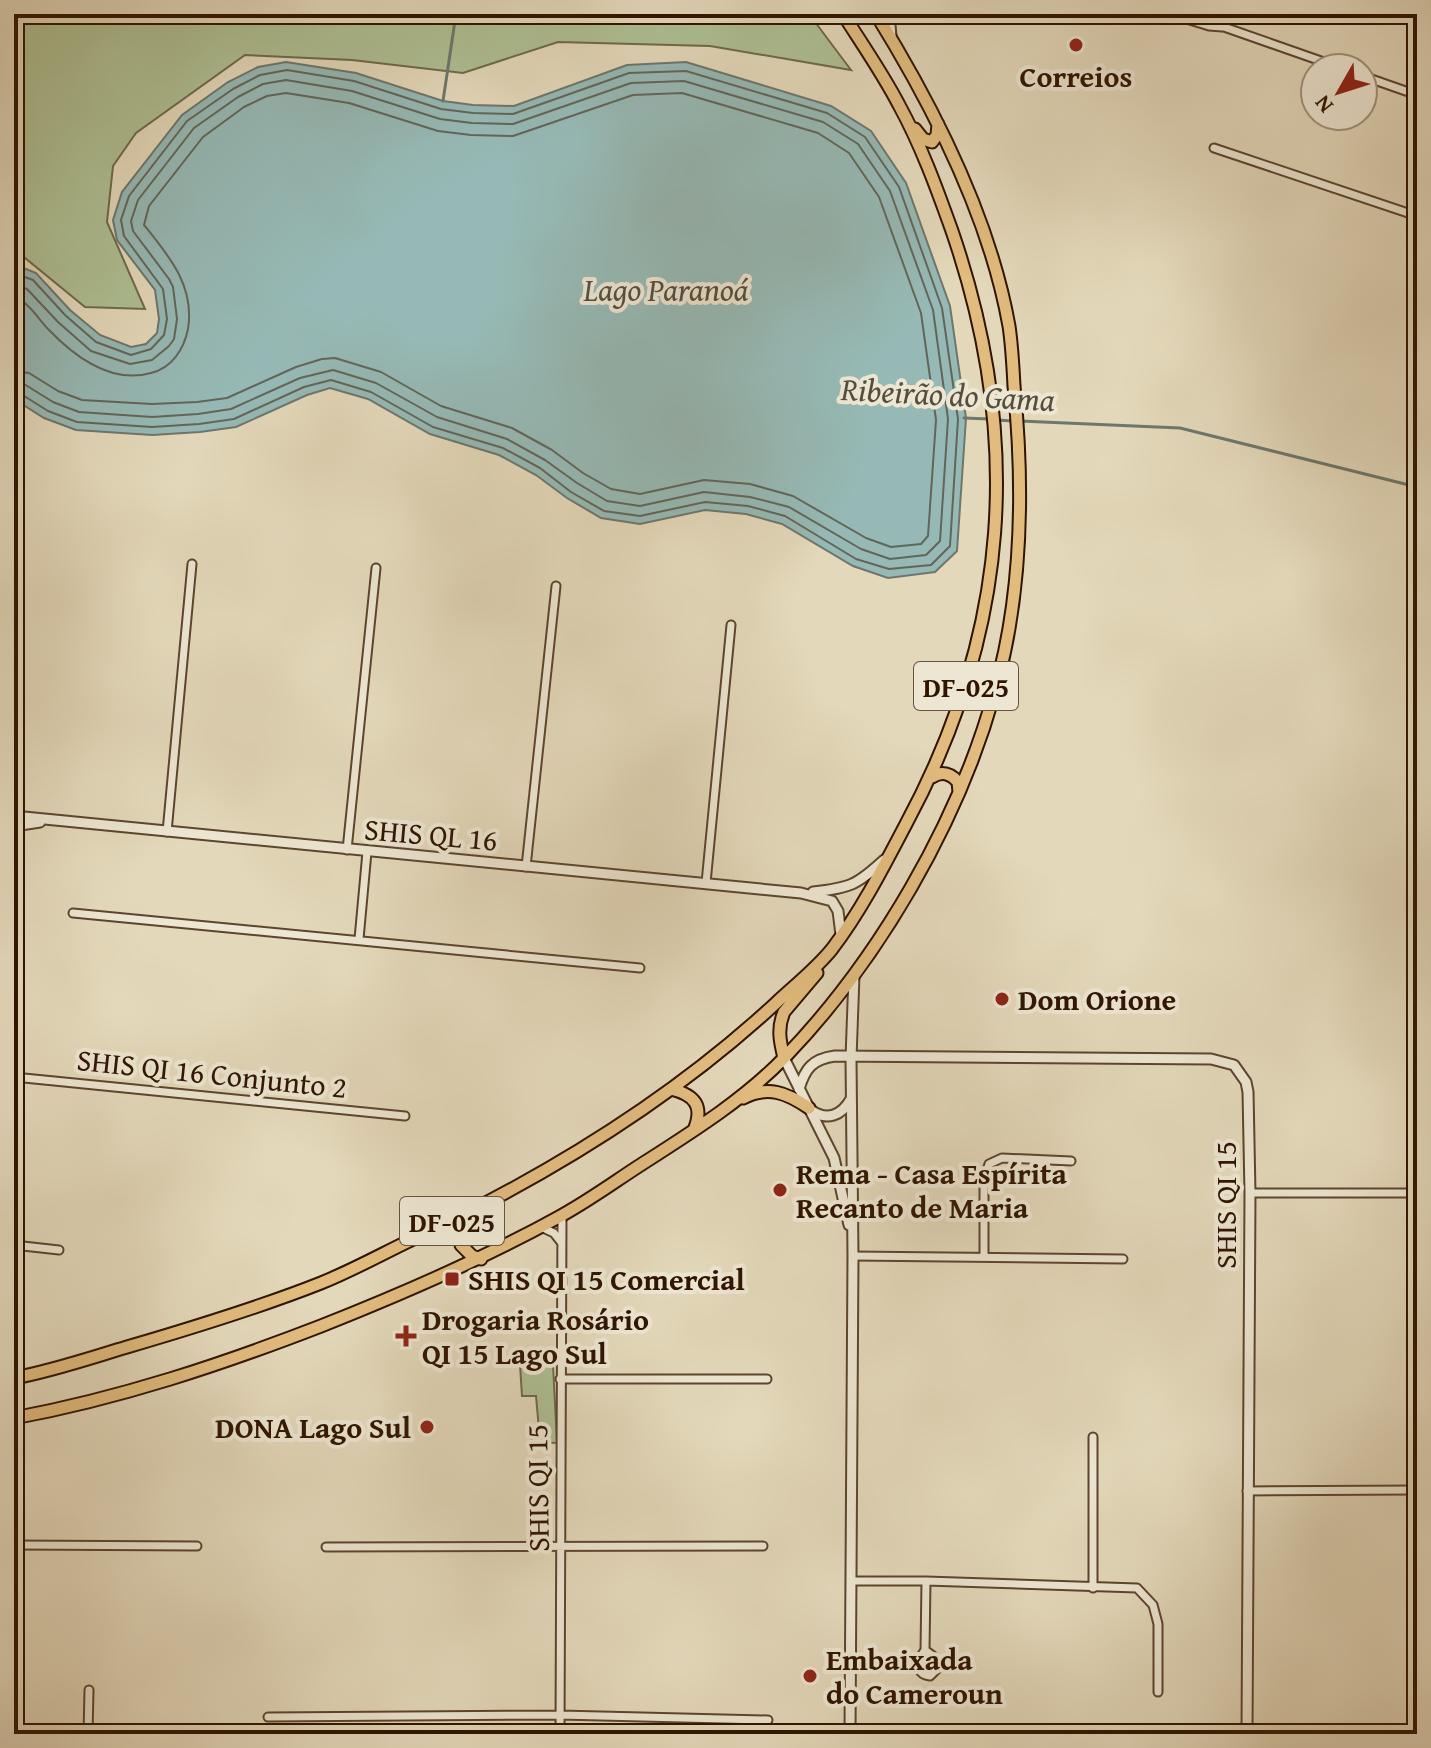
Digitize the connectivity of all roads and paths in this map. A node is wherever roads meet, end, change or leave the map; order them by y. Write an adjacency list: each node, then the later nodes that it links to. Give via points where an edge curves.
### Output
1 (843, 14): 11 (main road, DF-025)
2 (876, 14): 7 (main road, DF-025)
3 (890, 14): 7 (street)
4 (1203, 14): 6 (street)
5 (1180, 15): 6 (street)
6 (1224, 27): 8 (street)
7 (893, 42): 12 (main road, DF-025)
8 (1299, 53)
9 (1379, 82): 10 (street)
10 (1417, 95)
11 (899, 105): 12 (main road, via 927,142 936,138); 19 (main road, DF-025, via 940,197 968,279 982,330 996,442 994,555 988,592 968,678)
12 (938, 124): 20 (main road, DF-025, via 983,229 1009,325 1019,444 1020,520 1012,607 995,694)
13 (1214, 148): 14 (street)
14 (1417, 216)
15 (192, 564): 24 (street)
16 (376, 568): 25 (street)
17 (556, 586): 28 (street)
18 (731, 625): 29 (street)
19 (932, 777): 20 (main road, via 947,774 958,782); 27 (main road, DF-025)
20 (959, 792): 36 (main road, DF-025, via 914,881)
21 (14, 816): 22 (street, SHIS QL 16)
22 (56, 821): 23 (street, SHIS QL 16); 24 (street, SHIS QL 16)
23 (14, 826)
24 (167, 832): 25 (street, SHIS QL 16)
25 (347, 850): 26 (street, SHIS QL 16)
26 (367, 852): 28 (street, SHIS QL 16); 33 (street)
27 (891, 854): 30 (street, SHIS QL 16, via 850,887); 32 (main road, DF-025)
28 (526, 867): 29 (street, SHIS QL 16)
29 (706, 883): 30 (street, SHIS QL 16)
30 (801, 893): 32 (street, SHIS QL 16, via 832,901)
31 (73, 913): 33 (street)
32 (841, 935): 34 (main road, DF-025)
33 (359, 939): 35 (street)
34 (830, 952): 37 (main road, via 784,1012); 40 (main road, DF-025, via 726,1048)
35 (640, 968)
36 (854, 976): 37 (main road, DF-025); 38 (street)
37 (784, 1058): 41 (street); 43 (main road, DF-025)
38 (851, 1058): 41 (street, via 815,1061); 42 (street); 48 (street, SHIS QI 15, via 1229,1062 1241,1073 1248,1092)
39 (14, 1077): 45 (street, SHIS QI 16 Conjunto 2)
40 (671, 1089): 46 (main road, via 686,1093 698,1107); 51 (main road, DF-025, via 582,1150)
41 (799, 1089): 44 (street)
42 (852, 1095): 44 (street, via 833,1116); 56 (street)
43 (729, 1105): 44 (main road, via 772,1091); 46 (main road, DF-025)
44 (809, 1108): 56 (street, via 834,1158)
45 (405, 1116)
46 (693, 1131): 50 (main road, DF-025)
47 (1071, 1161): 57 (street, via 1002,1158 989,1164 984,1179)
48 (1250, 1193): 49 (street); 66 (street, SHIS QI 15)
49 (1417, 1193)
50 (562, 1216): 52 (main road, DF-025); 53 (street, SHIS QI 15)
51 (461, 1217): 58 (main road, via 461,1245); 60 (main road, DF-025, via 321,1283 176,1333)
52 (541, 1227): 53 (street); 58 (main road, DF-025)
53 (561, 1242): 61 (street, SHIS QI 15)
54 (14, 1245): 55 (street)
55 (59, 1250)
56 (853, 1251): 57 (street); 72 (street)
57 (984, 1257): 59 (street)
58 (481, 1259): 63 (main road, DF-025, via 222,1365)
59 (1123, 1259)
60 (14, 1378)
61 (560, 1379): 62 (street); 69 (street, SHIS QI 15)
62 (767, 1379)
63 (14, 1418)
64 (1093, 1437): 74 (street)
65 (1417, 1490): 66 (street)
66 (1247, 1491): 84 (street, SHIS QI 15)
67 (14, 1545): 68 (street)
68 (197, 1546)
69 (562, 1546): 70 (street); 71 (street); 78 (street, SHIS QI 15)
70 (763, 1546)
71 (326, 1547)
72 (851, 1581): 73 (street); 83 (street)
73 (926, 1581): 74 (street); 75 (street)
74 (1093, 1588): 77 (street, via 1137,1588 1153,1605)
75 (925, 1650)
76 (89, 1690): 81 (street)
77 (1158, 1692)
78 (560, 1715): 79 (street); 80 (street); 82 (street, SHIS QI 15)
79 (268, 1717)
80 (768, 1720)
81 (88, 1734)
82 (560, 1734)
83 (850, 1734)
84 (1247, 1734)

